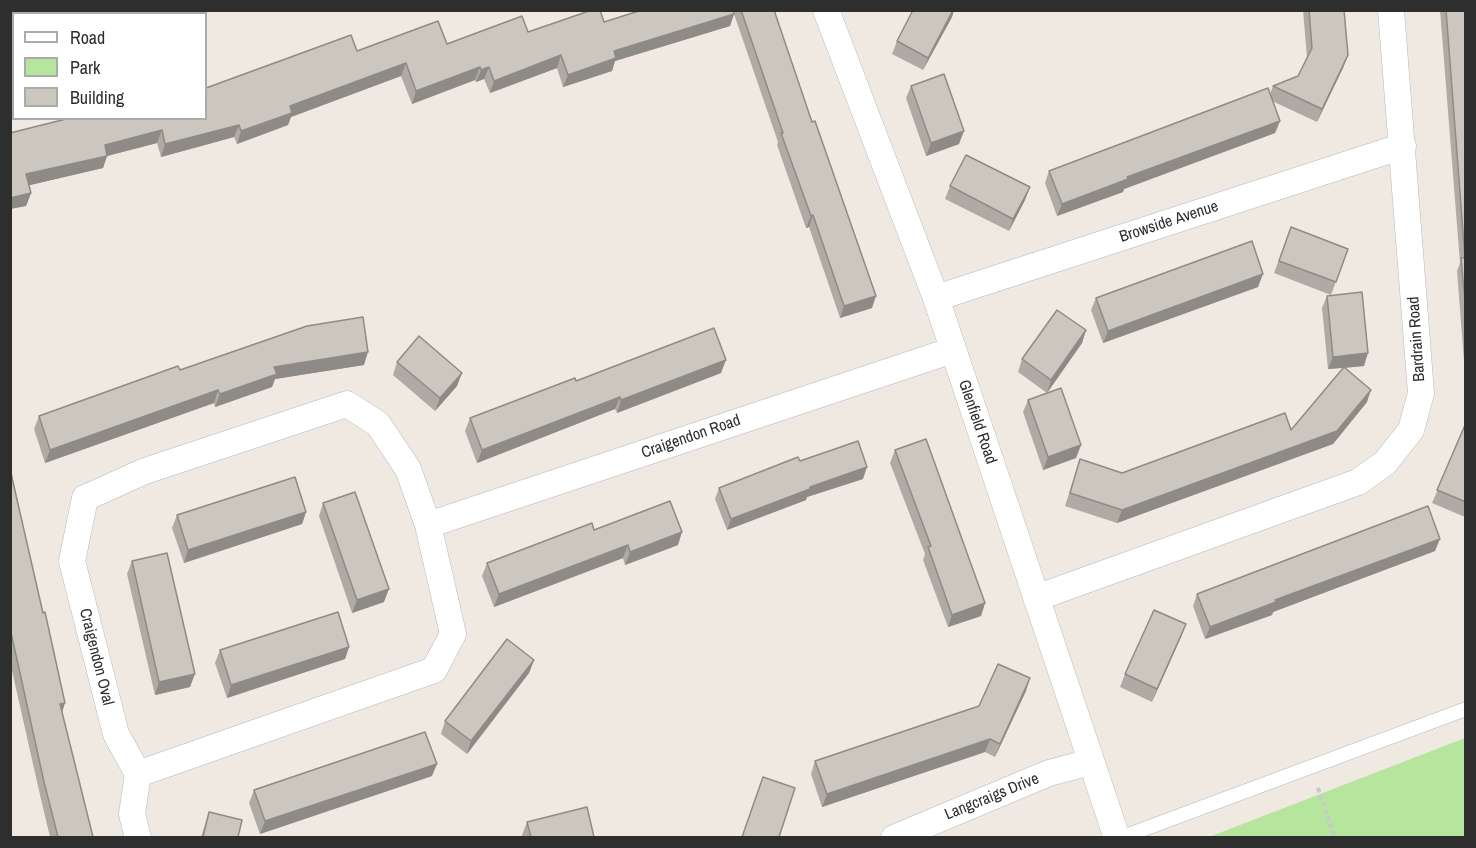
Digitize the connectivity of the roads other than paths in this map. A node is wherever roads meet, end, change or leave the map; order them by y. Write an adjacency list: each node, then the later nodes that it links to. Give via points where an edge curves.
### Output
1 (826, 10): 4 (street, Glenfield Road)
2 (1391, 10): 3 (street, Bardrain Road)
3 (1403, 146): 4 (street, Browside Avenue); 7 (street, Bardrain Road, via 1421,393 1411,429 1385,463 1358,482)
4 (936, 298): 5 (street, Glenfield Road)
5 (953, 350): 6 (street, Craigendon Road); 7 (street, Glenfield Road)
6 (428, 525): 10 (street, Craigendon Oval, via 453,634 434,669); 10 (street, Craigendon Oval, via 408,469 378,424 347,404 145,471 85,498 72,561 116,734)
7 (1036, 598): 9 (street, Glenfield Road)
8 (1466, 709): 13 (lane)
9 (1091, 762): 12 (street, Langcraigs Drive, via 1049,773); 13 (street, Glenfield Road)
10 (138, 774): 11 (street, via 132,814)
11 (138, 837)
12 (894, 837)
13 (1118, 837)

